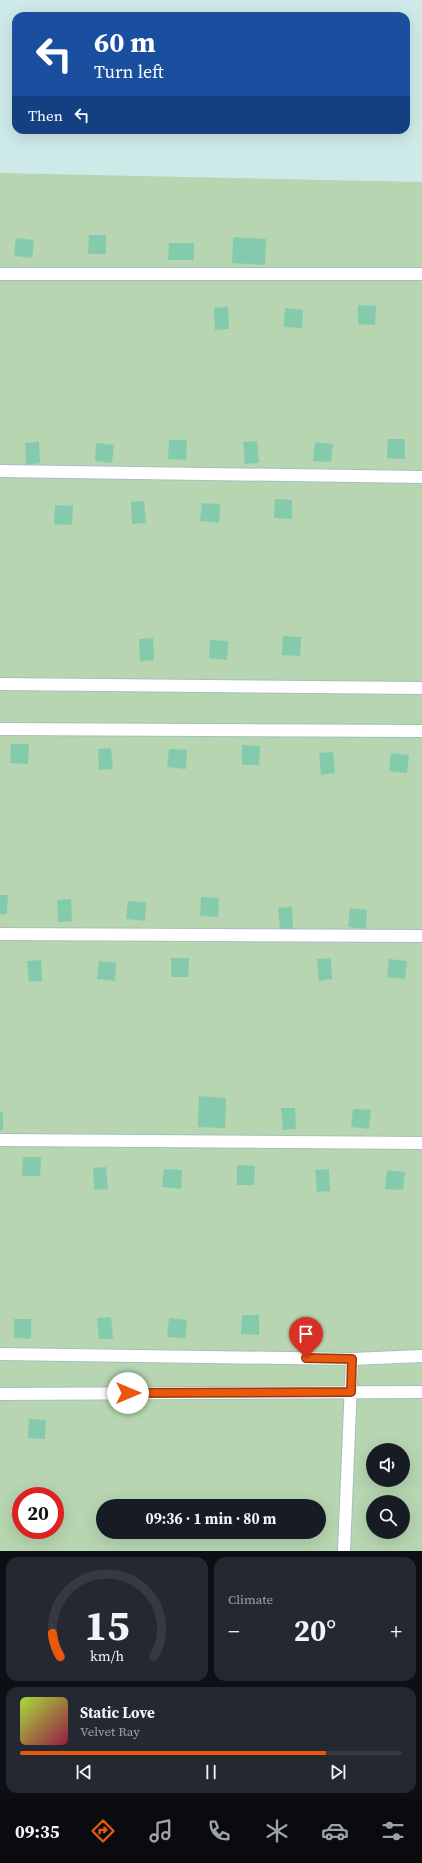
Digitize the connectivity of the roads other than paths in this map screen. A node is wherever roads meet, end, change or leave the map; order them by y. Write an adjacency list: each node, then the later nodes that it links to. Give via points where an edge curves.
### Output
1 (0, 274): 2 (lane)
2 (422, 274)
3 (0, 471): 4 (lane)
4 (422, 477)
5 (0, 684): 6 (lane)
6 (422, 688)
7 (0, 729): 8 (lane)
8 (422, 731)
9 (0, 934): 10 (lane)
10 (422, 936)
11 (0, 1140): 12 (lane)
12 (422, 1143)
13 (0, 1354): 15 (lane)
14 (422, 1356): 15 (lane)
15 (352, 1359): 16 (lane)
16 (351, 1392): 17 (lane); 18 (lane); 19 (lane)
17 (422, 1392)
18 (0, 1394)
19 (344, 1551)

